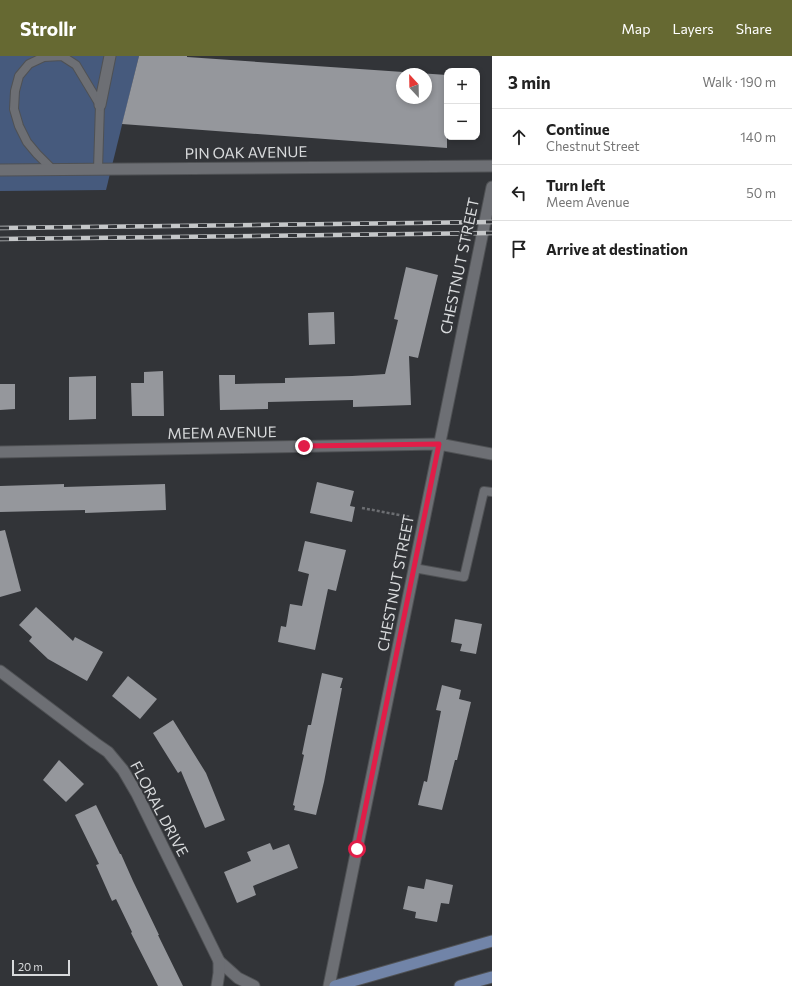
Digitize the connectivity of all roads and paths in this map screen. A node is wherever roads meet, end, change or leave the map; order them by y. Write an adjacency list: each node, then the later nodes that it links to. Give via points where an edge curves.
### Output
1 (110, 56): 2 (street)
2 (100, 105): 4 (lane); 6 (lane, via 76,65 62,56 44,57 29,64 19,76 14,109 19,126 26,142)
3 (492, 166): 4 (street, PIN OAK AVENUE)
4 (98, 169): 6 (street, PIN OAK AVENUE)
5 (0, 170): 6 (street, PIN OAK AVENUE)
6 (53, 170)
7 (492, 187): 8 (street, CHESTNUT STREET)
8 (439, 444): 9 (street, MEEM AVENUE); 10 (street, MEEM AVENUE); 13 (street, CHESTNUT STREET)
9 (0, 452)
10 (492, 454)
11 (492, 492): 14 (lane, via 484,491 464,577)
12 (362, 508): 13 (path)
13 (424, 520): 14 (street, CHESTNUT STREET)
14 (414, 568): 21 (street, CHESTNUT STREET)
15 (0, 671): 17 (street, FLORAL DRIVE, via 108,752 123,770)
16 (492, 941): 22 (main road)
17 (219, 961): 19 (street, FLORAL DRIVE); 20 (street, FLORAL DRIVE, via 238,978)
18 (492, 977): 23 (main road)
19 (217, 986)
20 (254, 986)
21 (329, 986)
22 (335, 986)
23 (460, 986)

